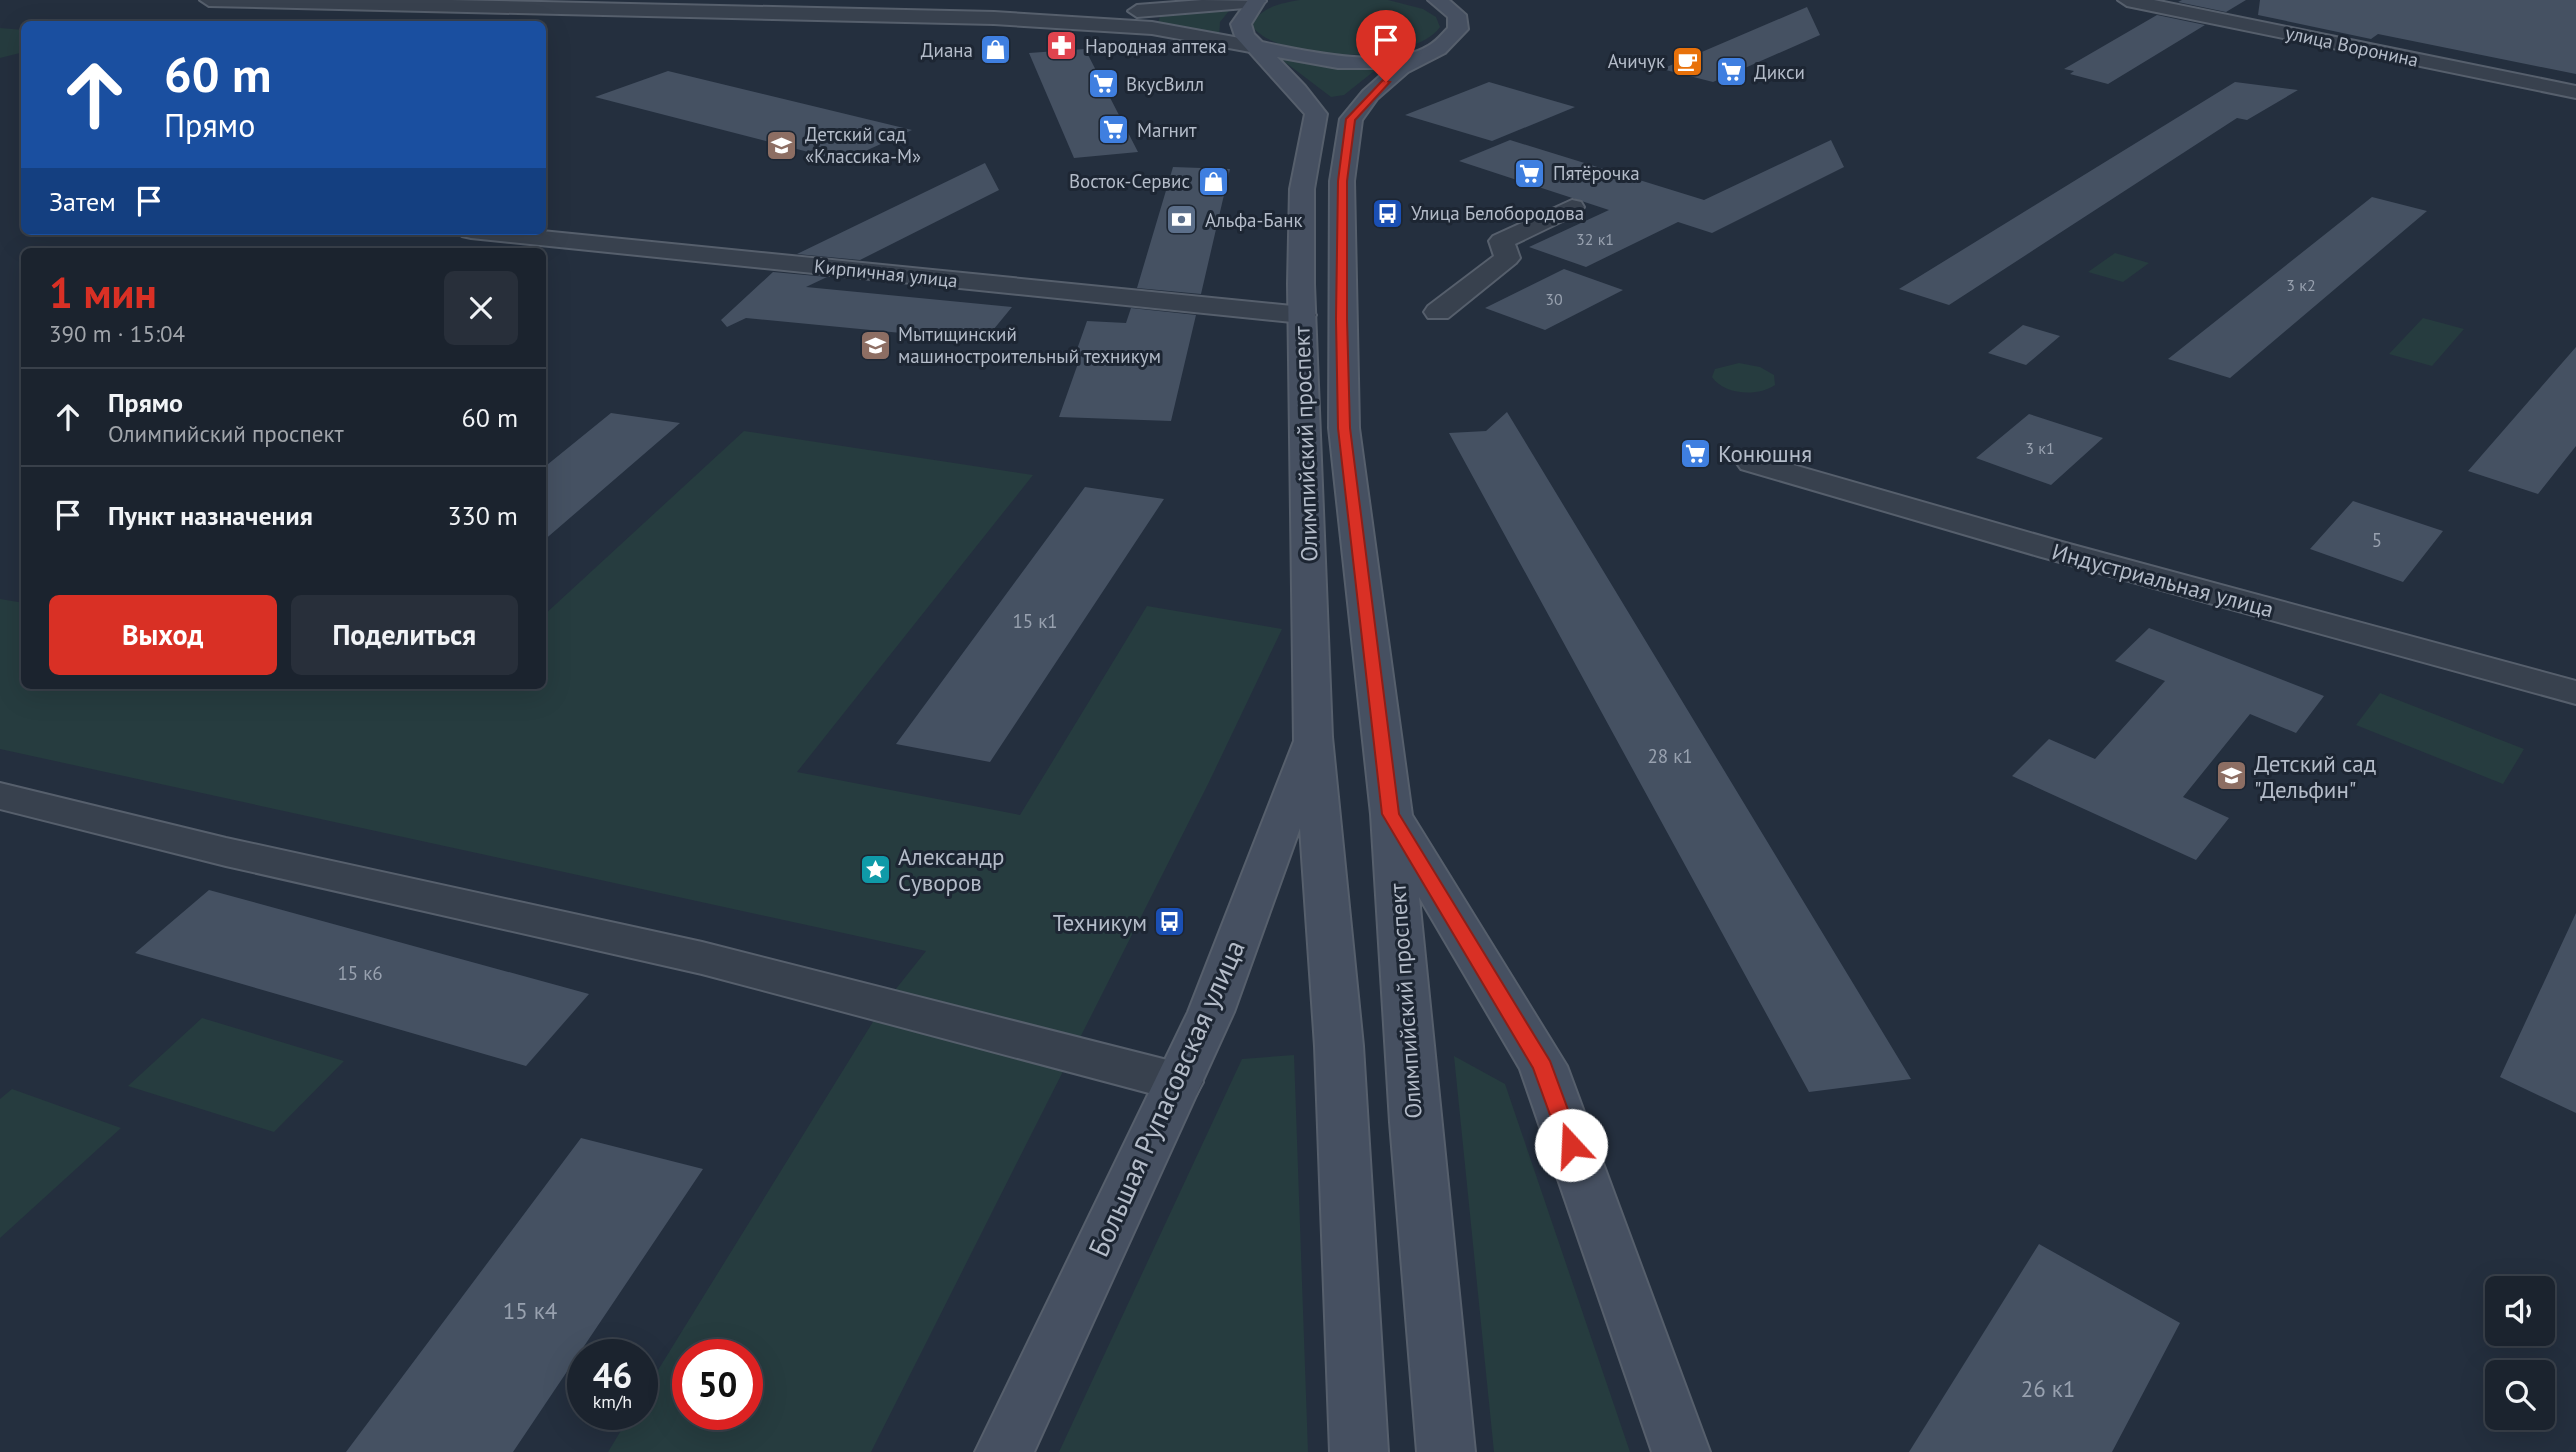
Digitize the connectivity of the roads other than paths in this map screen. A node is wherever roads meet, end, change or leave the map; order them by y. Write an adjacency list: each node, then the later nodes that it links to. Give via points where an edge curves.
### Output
1 (209, 0): 5 (street)
2 (1258, 0): 5 (street); 6 (main road, Олимпийский проспект, via 1241,24)
3 (2127, 0): 8 (street, улица Воронина)
4 (1436, 2): 7 (main road, Олимпийский проспект, via 1459,21 1452,37)
5 (994, 18): 6 (street, via 1152,28)
6 (1256, 47): 7 (main road, via 1343,62 1400,59); 12 (main road, Олимпийский проспект, via 1316,114 1302,189)
7 (1438, 48): 17 (main road, Олимпийский проспект, via 1401,68 1351,119 1342,181 1344,428)
8 (2576, 92)
9 (1572, 206): 11 (street, via 1503,241 1507,258)
10 (511, 235): 12 (street, Кирпичная улица)
11 (1437, 312)
12 (1302, 315): 15 (main road, Олимпийский проспект)
13 (1752, 462): 14 (street, Индустриальная улица)
14 (2576, 693)
15 (1313, 737): 18 (main road, Большая Рупасовская улица); 20 (main road, Олимпийский проспект, via 1339,1046)
16 (0, 796): 18 (street, via 226,852 702,958)
17 (1391, 814): 21 (main road, Олимпийский проспект); 22 (main road, via 1543,1066)
18 (1180, 1082): 19 (main road, Большая Рупасовская улица)
19 (1003, 1452)
20 (1359, 1452)
21 (1446, 1452)
22 (1681, 1452)

